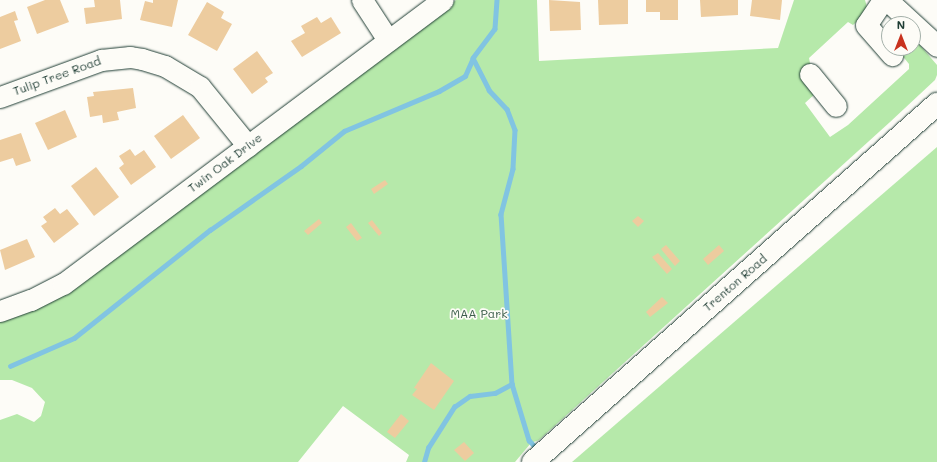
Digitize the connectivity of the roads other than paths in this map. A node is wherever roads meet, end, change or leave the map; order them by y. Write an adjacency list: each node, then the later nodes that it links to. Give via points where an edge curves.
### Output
1 (362, 0): 5 (street)
2 (442, 0): 5 (street, Twin Oak Drive)
3 (883, 0): 6 (street, via 866,25)
4 (887, 0): 7 (street)
5 (388, 40): 12 (street, Twin Oak Drive)
6 (881, 42)
7 (937, 46)
8 (810, 74): 11 (street)
9 (0, 97): 12 (street, Tulip Tree Road, via 65,71 101,60 136,58 164,66 188,78 220,109)
10 (937, 104): 14 (main road, Trenton Road)
11 (836, 106)
12 (248, 146): 13 (street, Twin Oak Drive, via 63,284 31,300)
13 (0, 311)
14 (533, 462)

